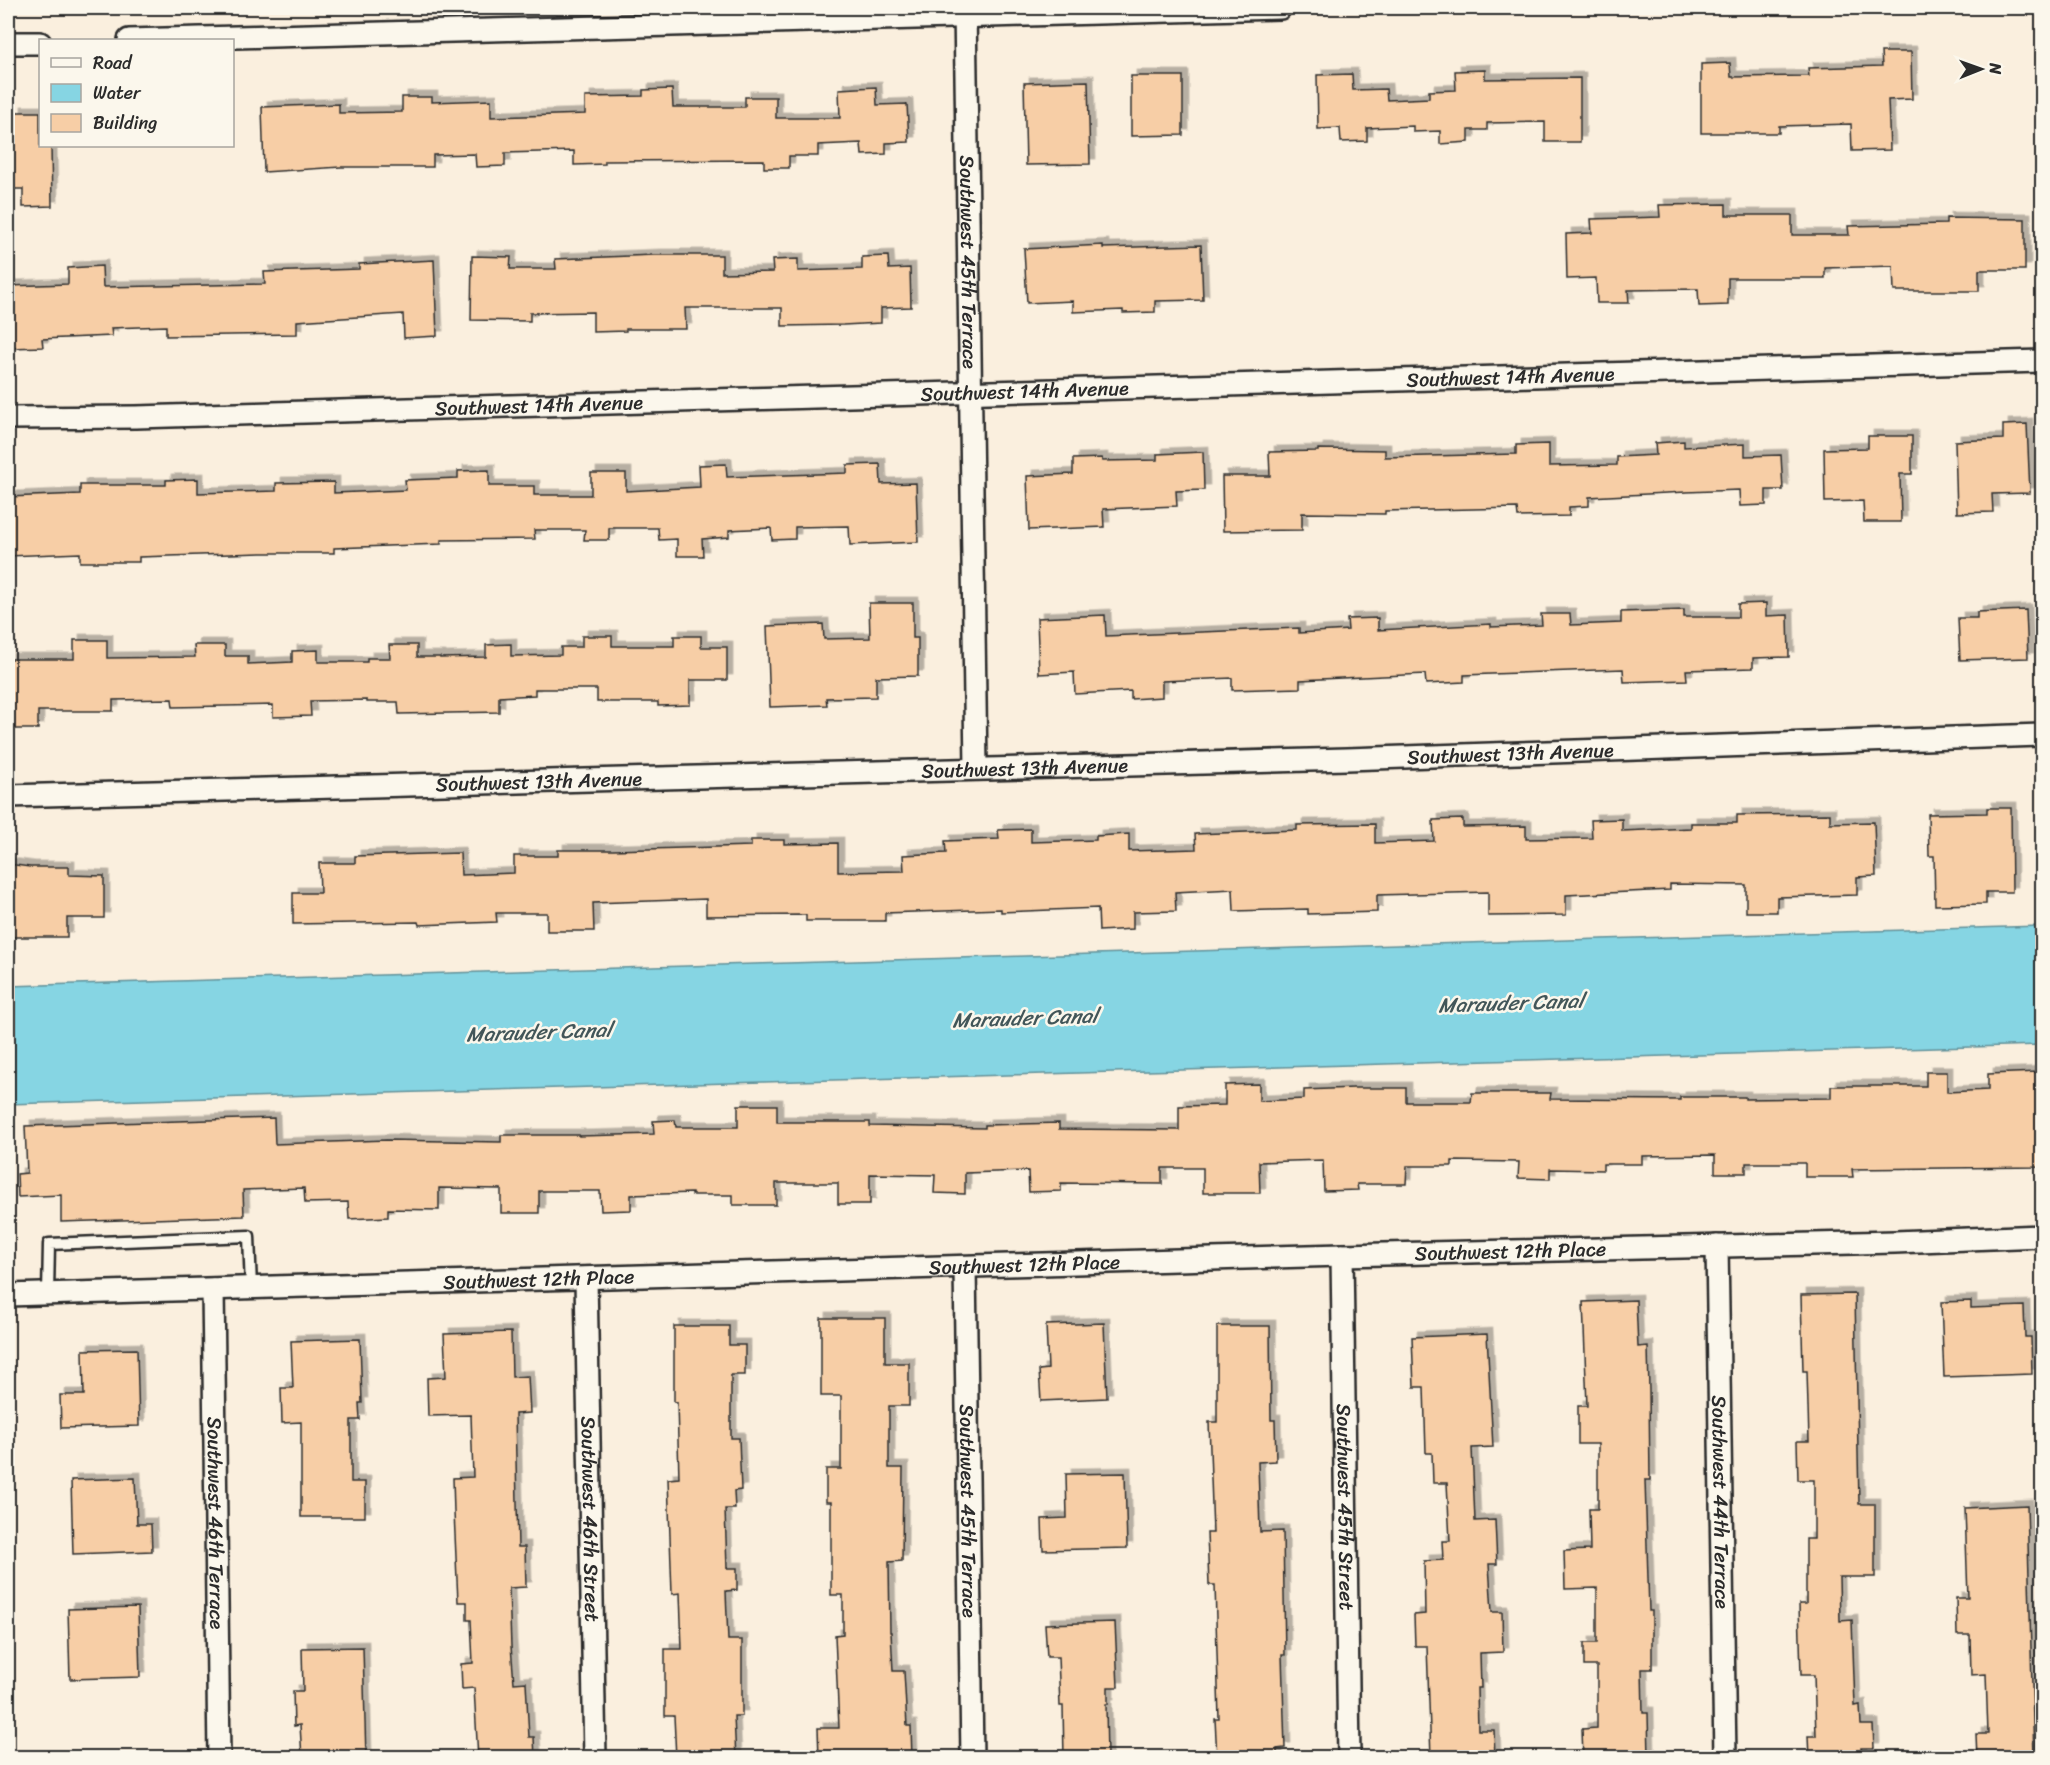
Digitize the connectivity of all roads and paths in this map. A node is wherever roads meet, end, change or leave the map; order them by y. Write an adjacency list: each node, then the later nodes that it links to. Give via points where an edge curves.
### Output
1 (1280, 8): 2 (street)
2 (965, 12): 3 (street); 7 (street, Southwest 45th Terrace)
3 (159, 39)
4 (8, 43): 5 (street)
5 (39, 43)
6 (2043, 361): 7 (street, Southwest 14th Avenue)
7 (971, 392): 8 (street, Southwest 14th Avenue); 10 (street, Southwest 45th Terrace)
8 (8, 418)
9 (2043, 735): 10 (street, Southwest 13th Avenue)
10 (976, 768): 11 (street, Southwest 13th Avenue)
11 (8, 796)
12 (2043, 1236): 13 (street, Southwest 12th Place)
13 (1717, 1246): 14 (street, Southwest 12th Place); 25 (street, Southwest 44th Terrace)
14 (1341, 1255): 15 (street, Southwest 12th Place); 24 (street, Southwest 45th Street)
15 (965, 1267): 16 (street, Southwest 12th Place); 23 (street, Southwest 45th Terrace)
16 (586, 1279): 17 (street, Southwest 12th Place); 22 (street, Southwest 46th Street)
17 (251, 1288): 18 (street, Southwest 12th Place); 19 (lane, via 249,1236 49,1244)
18 (213, 1289): 19 (street, Southwest 12th Place); 21 (street, Southwest 46th Terrace)
19 (48, 1294): 20 (street, Southwest 12th Place)
20 (8, 1295)
21 (219, 1758)
22 (595, 1758)
23 (972, 1758)
24 (1349, 1758)
25 (1725, 1758)

